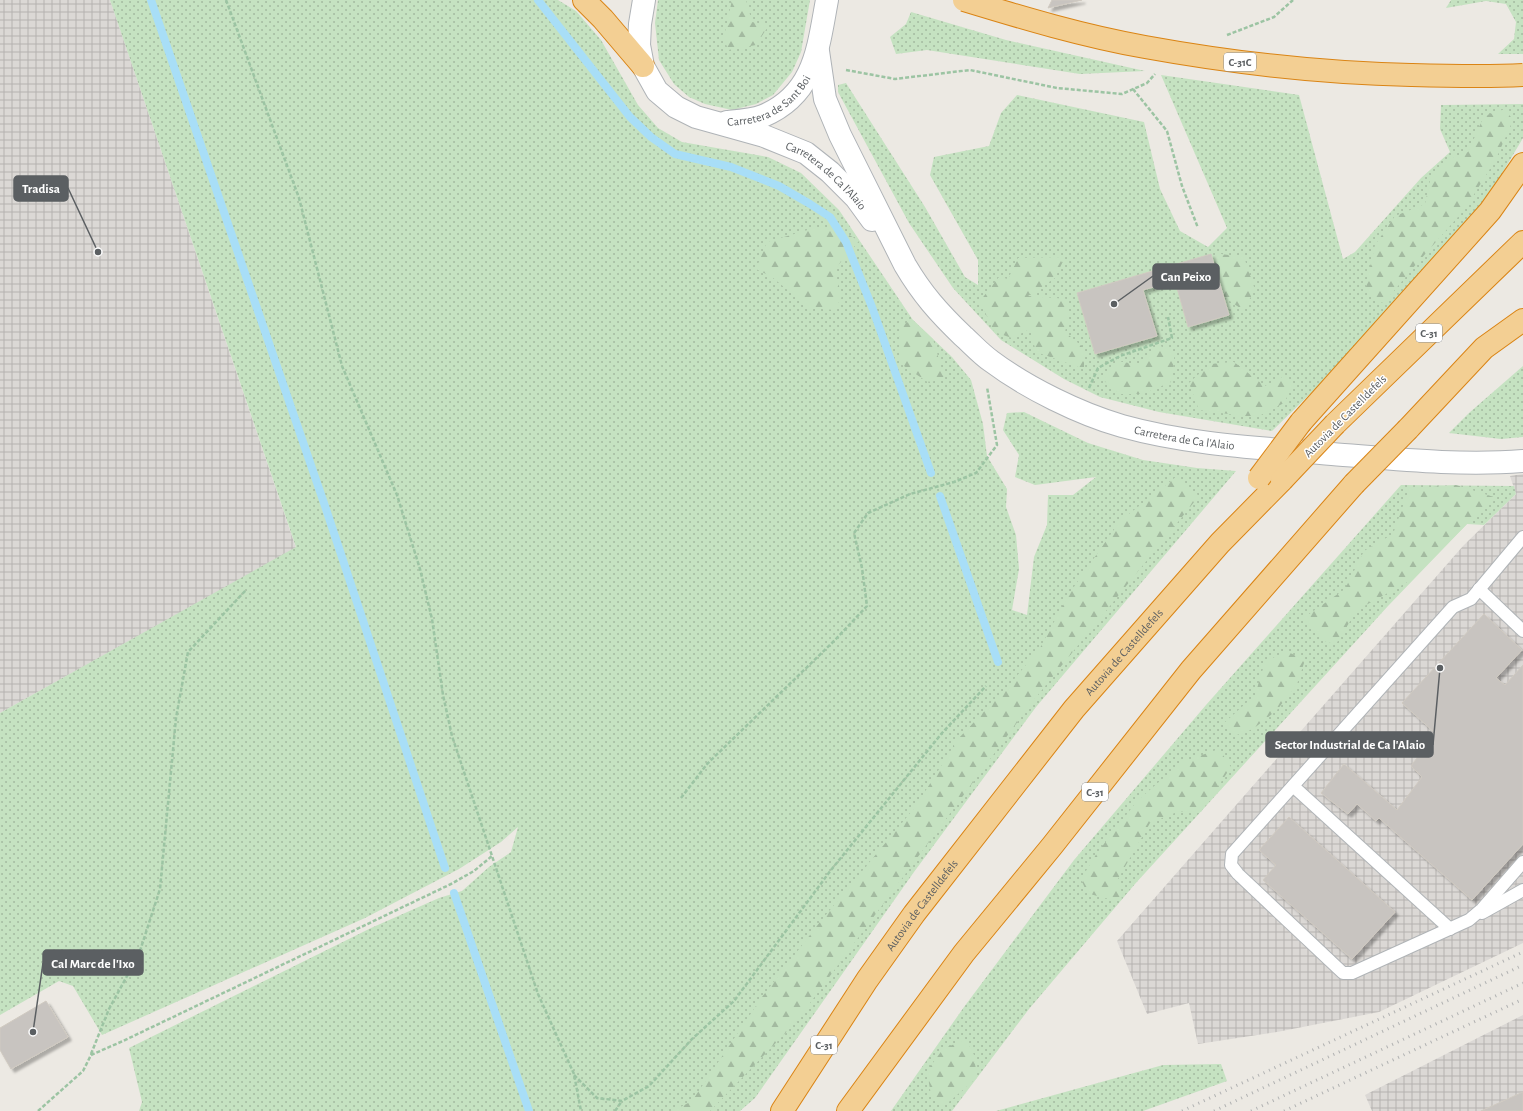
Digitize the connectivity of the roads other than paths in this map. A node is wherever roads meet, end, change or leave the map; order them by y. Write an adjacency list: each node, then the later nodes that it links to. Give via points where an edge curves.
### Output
1 (584, 0): 6 (highway)
2 (644, 0): 6 (street, Carretera de Sant Boi, via 639,45)
3 (827, 0): 5 (street, Carretera de Sant Boi)
4 (964, 0): 7 (highway, C-31C, bridge, via 1043,24 1144,47 1251,64 1367,74 1488,77)
5 (819, 57): 8 (street, Carretera de Sant Boi, via 798,91 782,106 762,116); 11 (street, Carretera de Ca l'Alaio, via 825,99 840,135)
6 (643, 66): 8 (street, Carretera de Sant Boi, via 656,91 676,107 696,117)
7 (1523, 74)
8 (720, 123): 11 (street, Carretera de Ca l'Alaio, via 764,136 806,153 856,198)
9 (1523, 164): 17 (highway, bridge, via 1490,211 1301,422 1259,478)
10 (1523, 242): 17 (highway, Autovia de Castelldefels / C-31, bridge, via 1335,424)
11 (905, 265): 15 (street, Carretera de Ca l'Alaio, via 938,312 991,361 1047,395 1080,411 1122,426 1228,446 1453,463)
12 (1523, 309): 14 (highway, C-31)
13 (1523, 320): 14 (highway)
14 (1484, 348): 26 (highway, C-31, bridge, via 1354,484 1192,670 964,953)
15 (1523, 461)
16 (1523, 537): 18 (lane)
17 (1220, 543): 25 (highway, Autovia de Castelldefels / C-31, via 1074,709 914,914 866,980)
18 (1479, 589): 19 (lane); 20 (lane, via 1471,599 1453,606)
19 (1523, 631)
20 (1293, 786): 24 (lane); 24 (lane, via 1232,854 1231,865 1343,973 1352,973)
21 (1523, 862): 23 (lane, via 1482,909)
22 (1523, 890): 23 (lane)
23 (1469, 920): 24 (lane)
24 (1450, 929)
25 (782, 1111)
26 (848, 1111)

